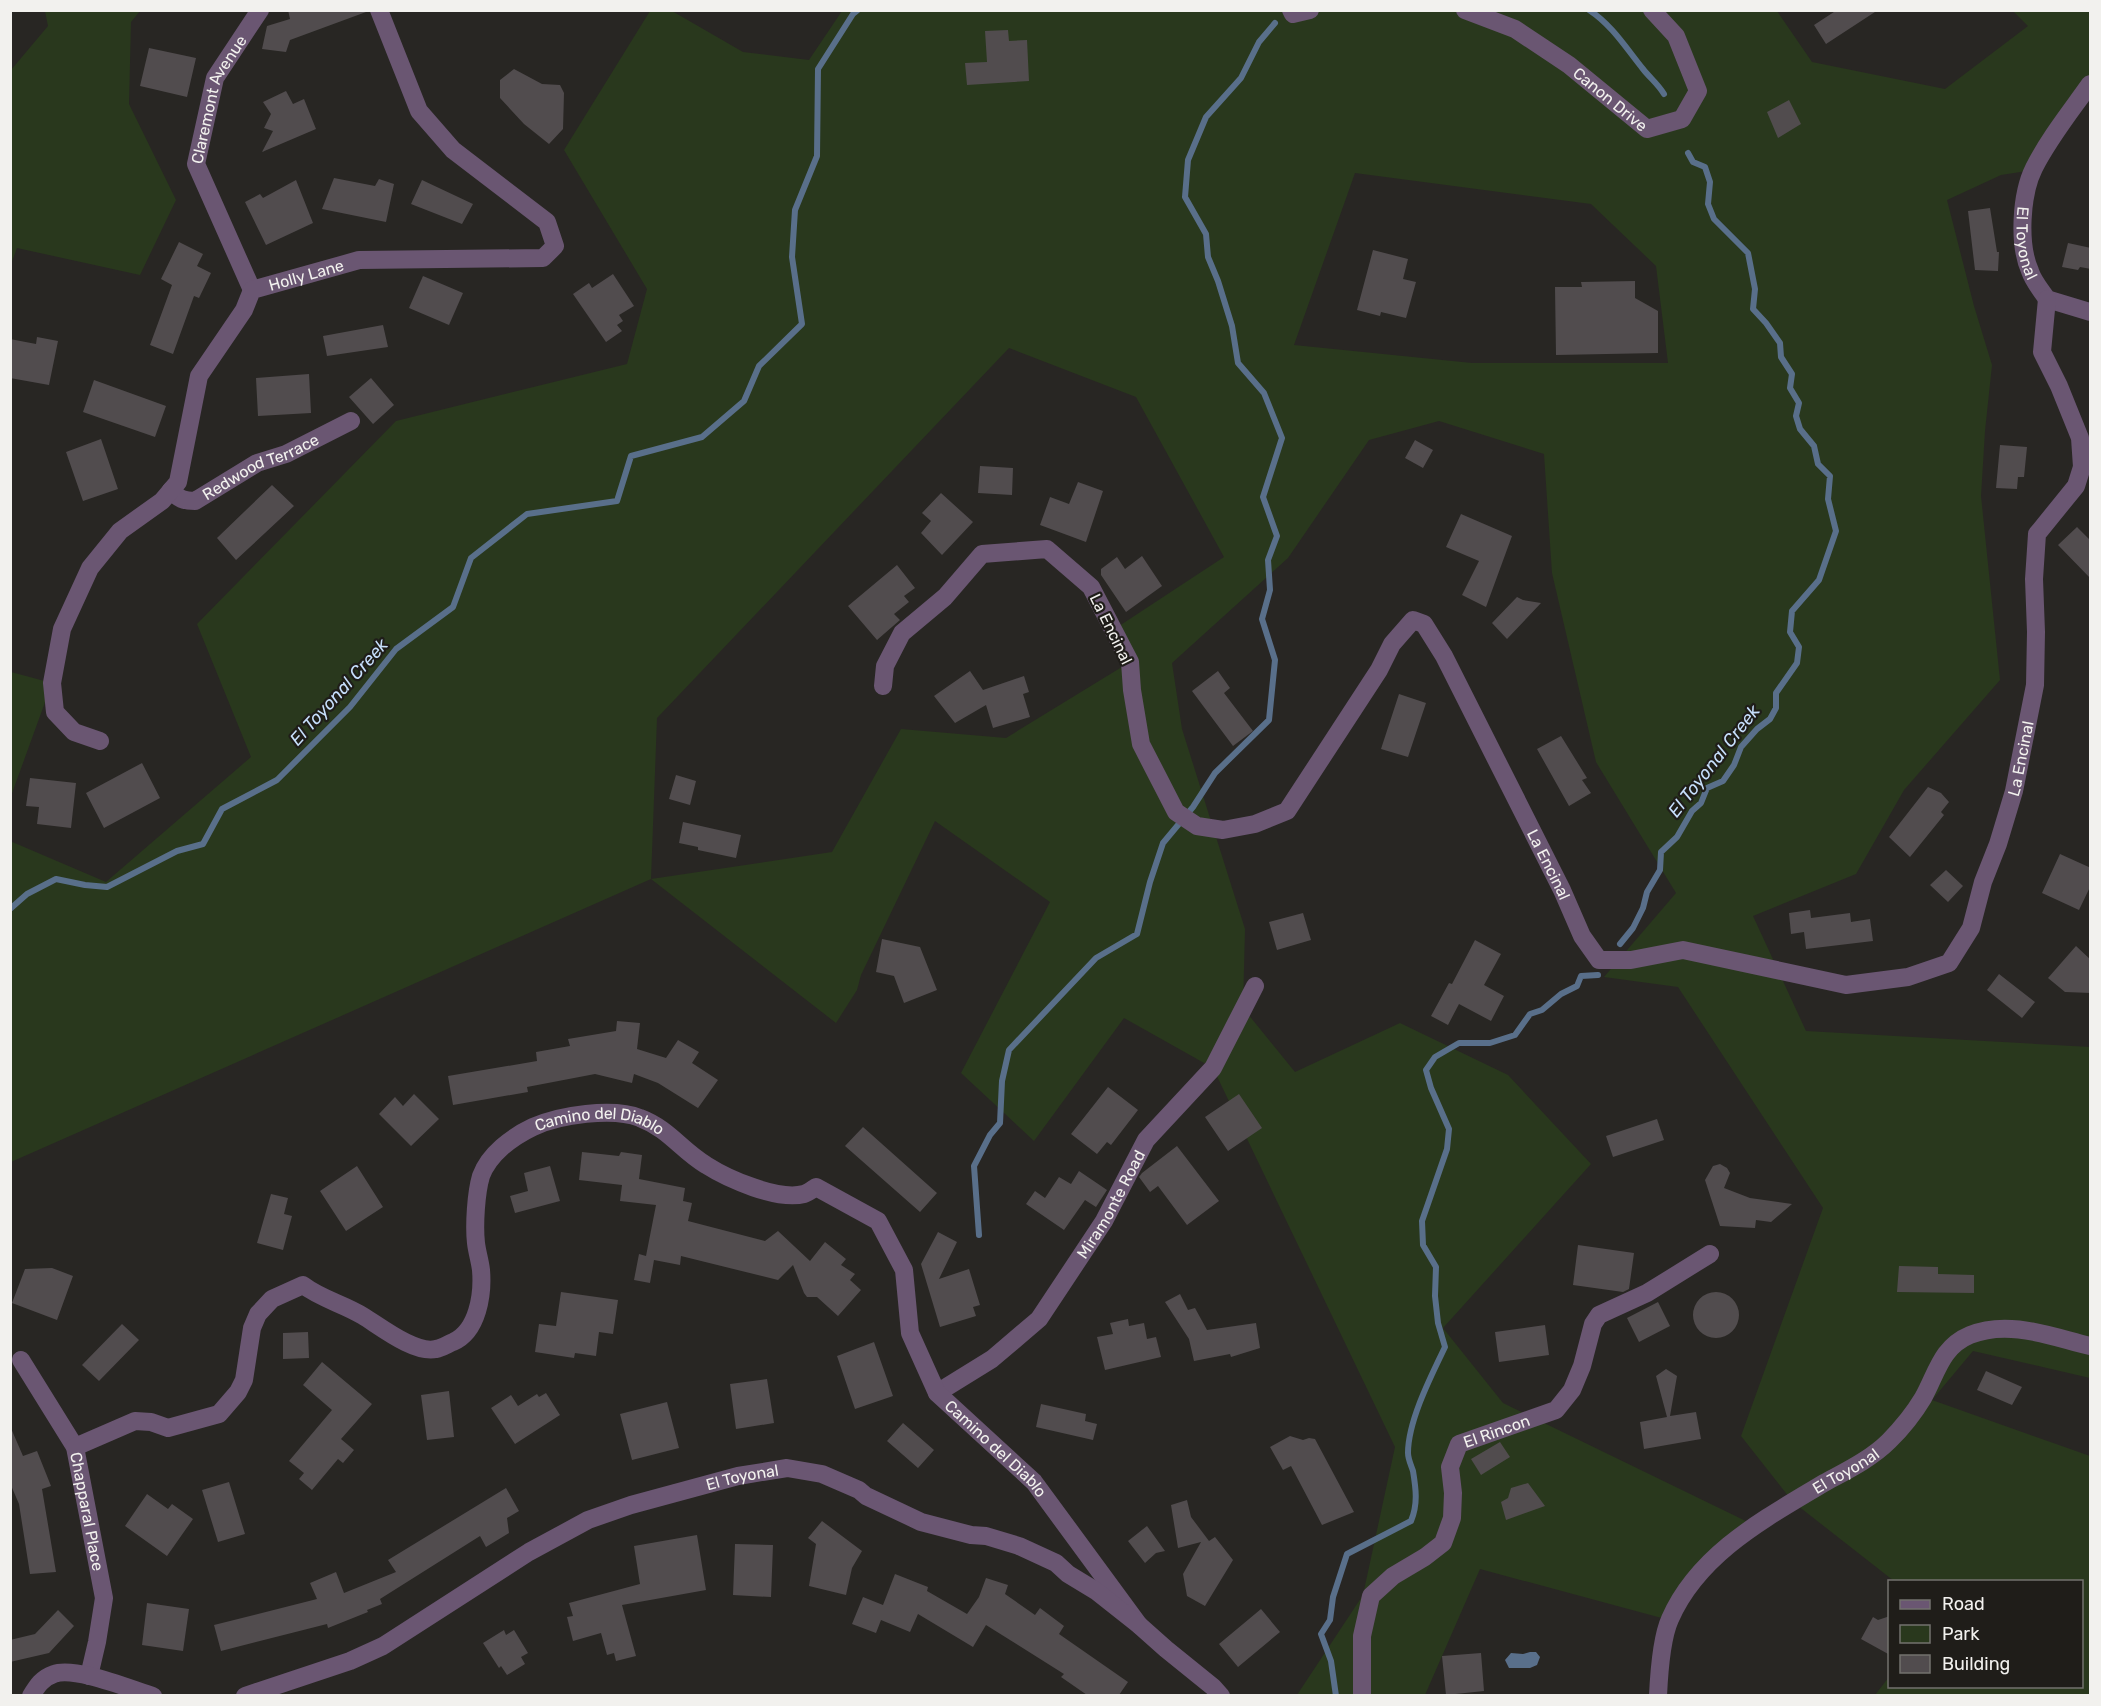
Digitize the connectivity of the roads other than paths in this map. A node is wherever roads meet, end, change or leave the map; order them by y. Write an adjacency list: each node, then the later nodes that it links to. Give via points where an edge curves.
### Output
1 (260, 10): 8 (street, Claremont Avenue, via 215,78 196,164)
2 (379, 10): 8 (street, Holly Lane, via 419,111 453,150 547,222 555,246 543,258 359,260)
3 (1291, 10): 4 (street, via 1293,14)
4 (1310, 10)
5 (1465, 10): 6 (street, Canon Drive, via 1515,29 1569,65 1647,129 1682,119 1698,91 1676,36)
6 (1652, 10)
7 (2091, 84): 9 (street, El Toyonal, via 2033,170 2024,202 2023,239 2029,271)
8 (252, 290): 12 (street, Holly Lane, via 244,310 199,376 178,482)
9 (2047, 298): 10 (street, El Toyonal); 13 (street, La Encinal, via 2042,352 2080,438 2082,467 2076,486 2037,534 2035,685 2014,791 1971,928 1949,963 1918,974 1846,985 1683,950 1631,960 1599,960 1582,936 1444,656 1424,624 1413,620 1392,644 1287,811 1255,824 1223,830 1197,826 1176,812 1141,744 1130,662 1091,587 1047,549 982,554 945,597 902,633 885,666)
10 (2091, 312)
11 (351, 421): 12 (street, Redwood Terrace, via 286,454 257,463 195,501 185,501)
12 (171, 490): 14 (street, Holly Lane, via 120,531 90,568 62,629 52,683 56,712 74,732)
13 (884, 686)
14 (100, 741)
15 (1256, 986): 19 (street, Miramonte Road, via 1213,1068 1146,1140 1104,1221 1039,1320 992,1359)
16 (1710, 1254): 28 (street, El Rincon, via 1647,1293 1599,1315 1572,1390 1556,1410 1459,1444 1450,1467 1452,1518 1443,1543 1392,1576 1371,1596 1362,1636)
17 (2091, 1346): 29 (street, El Toyonal, via 2008,1327 1955,1342 1944,1354 1922,1399 1887,1443 1754,1525 1720,1552 1689,1585 1669,1620)
18 (21, 1360): 20 (street, Chapparal Place)
19 (937, 1393): 20 (street, Camino del Diablo, via 910,1333 904,1270 878,1221 816,1187 804,1194 790,1194 746,1186 705,1165 663,1129 626,1114 596,1114 532,1128 488,1160 478,1192 476,1242 482,1291 473,1322 460,1339 424,1350 303,1285 272,1299 258,1314 244,1380 219,1414 168,1428 135,1421); 21 (street, Camino del Diablo, via 1034,1482)
20 (75, 1447): 22 (street, Chapparal Place, via 104,1598)
21 (1139, 1625): 26 (street, El Toyonal, via 1056,1563 1019,1546 921,1522 822,1474 787,1468 738,1476 588,1520 529,1552 383,1646 350,1661); 27 (street, El Toyonal)
22 (89, 1676): 23 (street); 24 (street, via 71,1671 54,1673 38,1682)
23 (125, 1692): 25 (street)
24 (31, 1695)
25 (153, 1695)
26 (245, 1695)
27 (1221, 1695)
28 (1362, 1695)
29 (1659, 1695)

